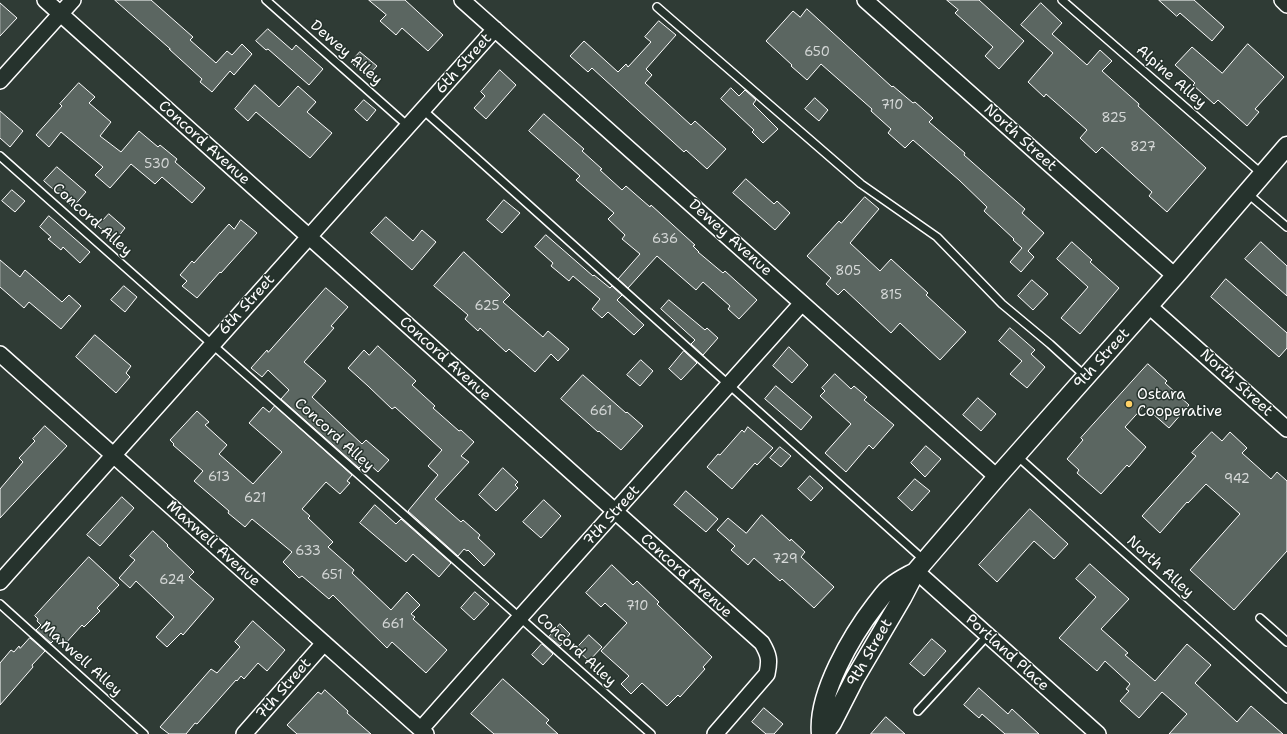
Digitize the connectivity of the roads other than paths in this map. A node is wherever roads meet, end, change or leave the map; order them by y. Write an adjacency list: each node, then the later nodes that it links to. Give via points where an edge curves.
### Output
1 (45, 0): 10 (street, Concord Avenue)
2 (73, 0): 10 (street)
3 (266, 0): 14 (lane, Dewey Alley)
4 (462, 0): 11 (street, Dewey Avenue)
5 (865, 0): 21 (street, North Street)
6 (1062, 0): 17 (lane, Alpine Alley)
7 (1282, 0): 8 (street)
8 (1287, 5)
9 (657, 8): 26 (lane, via 860,184 937,237 1002,304)
10 (60, 14): 12 (street); 20 (street, Concord Avenue)
11 (495, 29): 13 (street, 6th Street); 22 (street, Dewey Avenue)
12 (0, 81)
13 (422, 110): 14 (street, 6th Street); 27 (lane)
14 (408, 126): 20 (street, 6th Street)
15 (1287, 146): 17 (street, 9th Street)
16 (0, 156): 24 (lane, Concord Alley)
17 (1263, 174): 18 (street, 9th Street)
18 (1247, 192): 19 (lane); 21 (street, 9th Street)
19 (1287, 228)
20 (309, 237): 24 (street, 6th Street); 32 (street, Concord Avenue)
21 (1175, 276): 23 (street, 9th Street)
22 (802, 303): 27 (street, 7th Street); 31 (street, Dewey Avenue)
23 (1149, 306): 26 (street, 9th Street); 28 (street, North Street)
24 (212, 345): 30 (street, 6th Street); 36 (lane, Concord Alley)
25 (0, 354): 30 (street, Maxwell Avenue)
26 (1086, 376): 29 (street, 9th Street)
27 (729, 384): 32 (street, 7th Street); 33 (lane)
28 (1287, 429)
29 (1016, 455): 31 (street, 9th Street); 41 (lane, North Alley)
30 (113, 456): 34 (street, 6th Street); 40 (street, Maxwell Avenue)
31 (997, 477): 33 (street, 9th Street)
32 (616, 512): 36 (street, 7th Street); 47 (street, Concord Avenue, via 762,643 767,652 767,674)
33 (920, 566): 38 (street, Portland Place); 48 (street, 9th Street, via 854,678 832,723)
34 (0, 582)
35 (0, 604): 44 (lane, Maxwell Alley)
36 (519, 618): 43 (street, 7th Street); 46 (lane, Concord Alley)
37 (1260, 618): 39 (lane)
38 (988, 635): 42 (lane); 49 (street, Portland Place)
39 (1287, 642)
40 (324, 643): 43 (street, Maxwell Avenue); 45 (street, 7th Street)
41 (1287, 699)
42 (918, 711)
43 (424, 732)
44 (144, 734)
45 (244, 734)
46 (651, 734)
47 (715, 734)
48 (823, 734)
49 (1098, 734)

